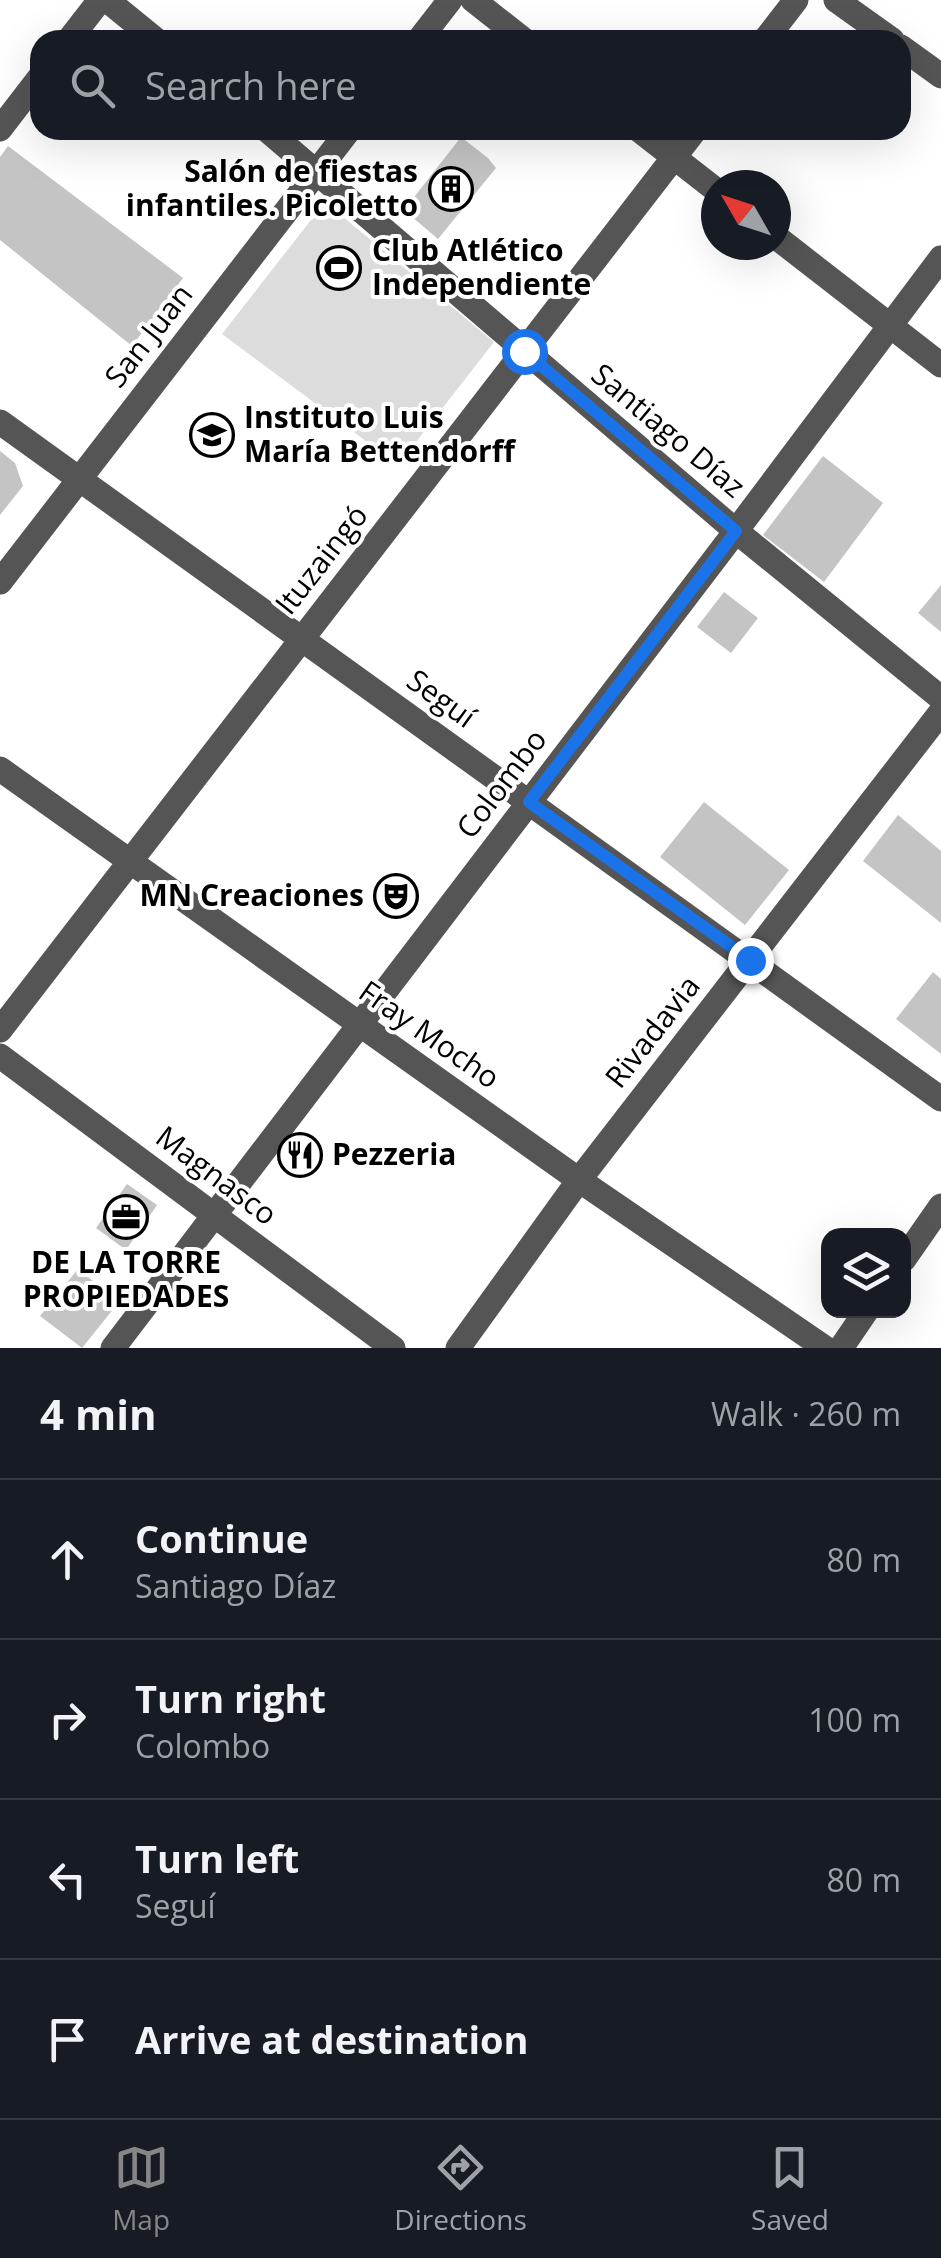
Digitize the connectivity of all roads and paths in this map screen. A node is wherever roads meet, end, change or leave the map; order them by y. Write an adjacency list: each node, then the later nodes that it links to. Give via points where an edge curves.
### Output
1 (103, 0): 6 (street); 7 (street)
2 (450, 0): 8 (street)
3 (472, 0): 9 (street)
4 (796, 0): 10 (street)
5 (836, 0): 11 (street)
6 (78, 30)
7 (143, 30)
8 (427, 30)
9 (511, 30)
10 (773, 30)
11 (878, 30)
12 (911, 54): 13 (street)
13 (941, 76)
14 (30, 90): 15 (street)
15 (0, 129)
16 (279, 140): 21 (street, Santiago Díaz)
17 (341, 140): 21 (street, San Juan)
18 (652, 140): 20 (street)
19 (687, 140): 20 (street, Ituzaingó)
20 (674, 157): 22 (street); 26 (street, Ituzaingó)
21 (318, 171): 26 (street, Santiago Díaz); 29 (street, San Juan)
22 (701, 178)
23 (791, 249): 25 (street)
24 (941, 258): 25 (street, Colombo)
25 (889, 324): 27 (street); 30 (street, Colombo)
26 (524, 351): 30 (street, Santiago Díaz); 32 (street, Ituzaingó)
27 (941, 365)
28 (0, 422): 29 (street, Seguí)
29 (80, 479): 31 (street, San Juan); 32 (street, Seguí)
30 (736, 531): 33 (street, Santiago Díaz); 36 (street, Colombo)
31 (0, 582)
32 (302, 640): 36 (street, Seguí); 37 (street, Ituzaingó)
33 (941, 698)
34 (941, 712): 38 (street, Rivadavia)
35 (0, 769): 37 (street, Fray Mocho)
36 (529, 802): 38 (street, Seguí); 39 (street, Colombo)
37 (130, 863): 39 (street, Fray Mocho); 40 (street, Ituzaingó)
38 (750, 960): 42 (street, Seguí); 43 (street, Rivadavia)
39 (359, 1025): 43 (street, Fray Mocho); 45 (street, Colombo)
40 (0, 1030)
41 (0, 1056): 45 (street, Magnasco)
42 (941, 1098)
43 (579, 1180): 50 (street, Rivadavia); 51 (street, Fray Mocho)
44 (941, 1206): 46 (street)
45 (214, 1215): 48 (street, Colombo); 49 (street, Magnasco)
46 (911, 1249)
47 (862, 1318): 52 (street)
48 (114, 1348)
49 (393, 1348)
50 (458, 1348)
51 (825, 1348)
52 (841, 1348)

